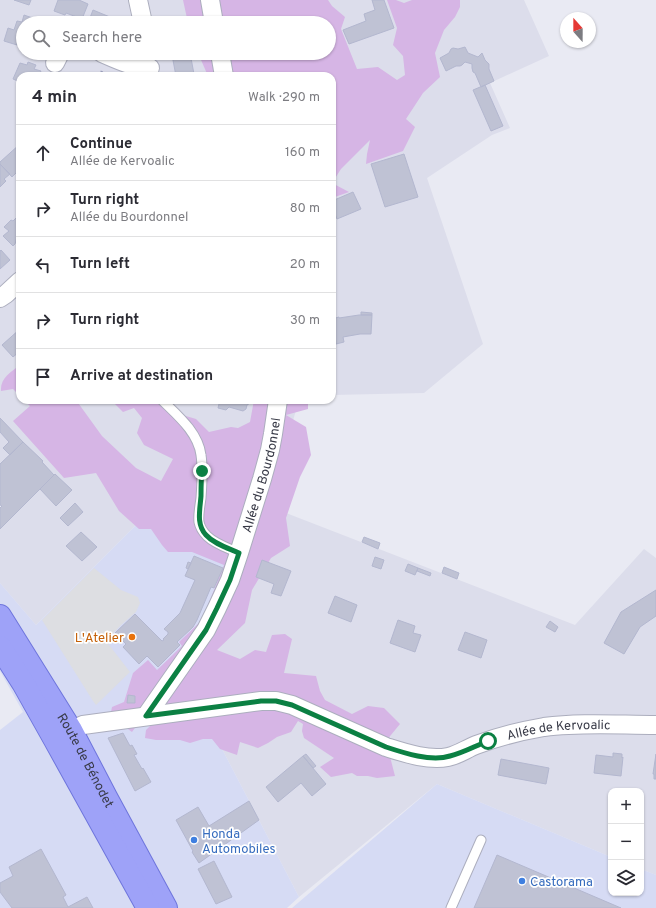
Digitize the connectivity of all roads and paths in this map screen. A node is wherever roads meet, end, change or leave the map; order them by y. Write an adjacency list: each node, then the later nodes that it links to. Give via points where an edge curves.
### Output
1 (138, 0): 3 (street)
2 (210, 0): 4 (street)
3 (141, 16)
4 (213, 16)
5 (119, 60): 7 (street, via 141,67)
6 (221, 60): 8 (street)
7 (150, 66)
8 (223, 72)
9 (16, 285): 10 (street)
10 (0, 298)
11 (166, 404): 13 (lane, via 187,426 201,454 199,522 202,530 219,545)
12 (277, 404): 13 (street, Allée du Bourdonnel, via 270,450)
13 (239, 553): 16 (street, Allée du Bourdonnel, via 230,580 206,630)
14 (0, 616): 15 (main road, Route de Bénodet)
15 (14, 661): 18 (main road, Route de Bénodet); 18 (street, via 57,727); 20 (main road, Route de Bénodet)
16 (146, 716): 17 (street, Allée de Kervoalic, via 240,703 276,701 292,705 393,749 435,758 448,757 488,741 544,727); 18 (street, Allée de Kervoalic, via 83,725)
17 (656, 725)
18 (71, 730): 21 (main road, Route de Bénodet)
19 (480, 840): 22 (lane)
20 (148, 908)
21 (166, 908)
22 (451, 908)

